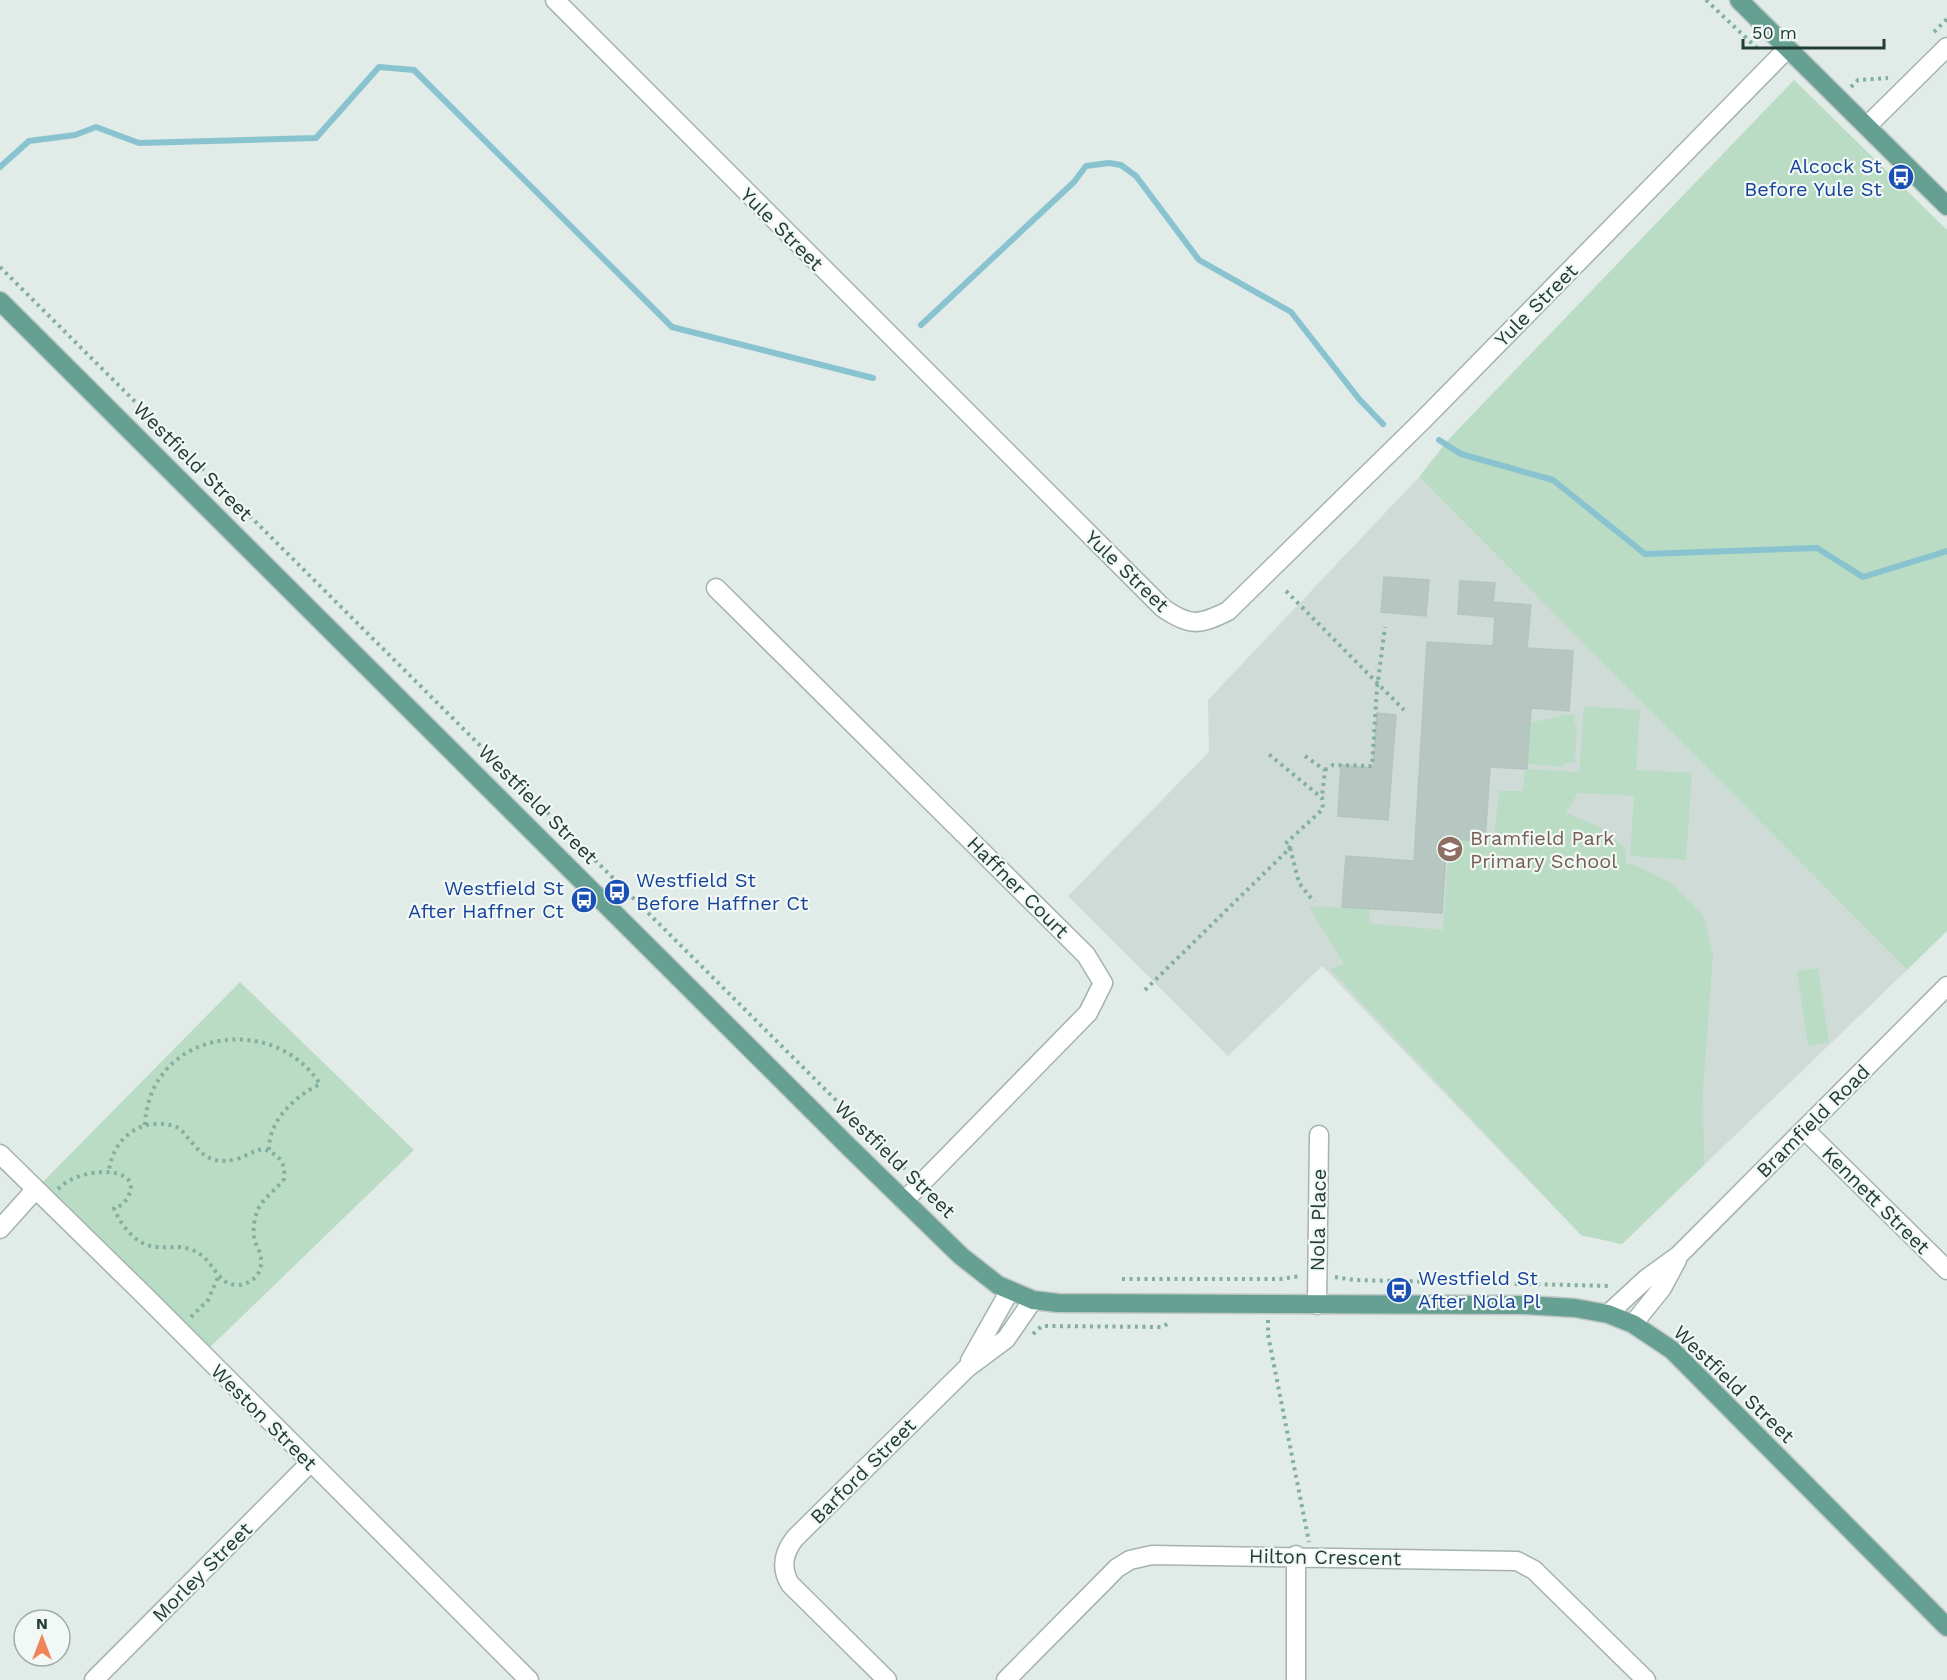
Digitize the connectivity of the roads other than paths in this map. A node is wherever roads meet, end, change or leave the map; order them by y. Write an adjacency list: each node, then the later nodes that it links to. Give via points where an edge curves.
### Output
1 (555, 0): 4 (street, Yule Street, via 1163,608 1181,621 1205,623 1228,611 1423,420)
2 (1738, 0): 4 (main road)
3 (1947, 47): 5 (street)
4 (1787, 49): 5 (main road)
5 (1866, 126): 6 (main road)
6 (1947, 206)
7 (0, 301): 14 (main road, Westfield Street)
8 (716, 588): 14 (street, Haffner Court, via 1086,955 1103,983 1088,1013)
9 (1947, 986): 10 (street, Bramfield Road)
10 (1804, 1129): 16 (street, Bramfield Road); 17 (street, Kennett Street)
11 (1319, 1135): 20 (street, Nola Place)
12 (0, 1154): 13 (street, Weston Street)
13 (35, 1190): 15 (street); 24 (street, Weston Street)
14 (904, 1201): 18 (main road, Westfield Street, via 961,1256)
15 (0, 1229)
16 (1679, 1255): 21 (street, Bramfield Road); 22 (street, Bramfield Road, via 1662,1288)
17 (1947, 1270)
18 (1009, 1292): 19 (main road, Westfield Street); 23 (street, Barford Street)
19 (1033, 1300): 20 (main road, Westfield Street); 23 (street, Barford Street, via 1006,1339)
20 (1317, 1305): 21 (main road, Westfield Street, via 1525,1305)
21 (1608, 1314): 22 (main road, Westfield Street)
22 (1633, 1324): 26 (main road, Westfield Street, via 1672,1350)
23 (967, 1368): 29 (street, Barford Street, via 791,1543 784,1561 790,1584)
24 (310, 1463): 27 (street, Morley Street); 28 (street, Weston Street)
25 (1303, 1550): 30 (street, Hilton Crescent, via 1152,1555 1123,1563); 31 (street); 32 (street, Hilton Crescent, via 1517,1561 1534,1570)
26 (1947, 1627)
27 (94, 1680)
28 (529, 1680)
29 (887, 1680)
30 (1006, 1680)
31 (1296, 1680)
32 (1646, 1680)

